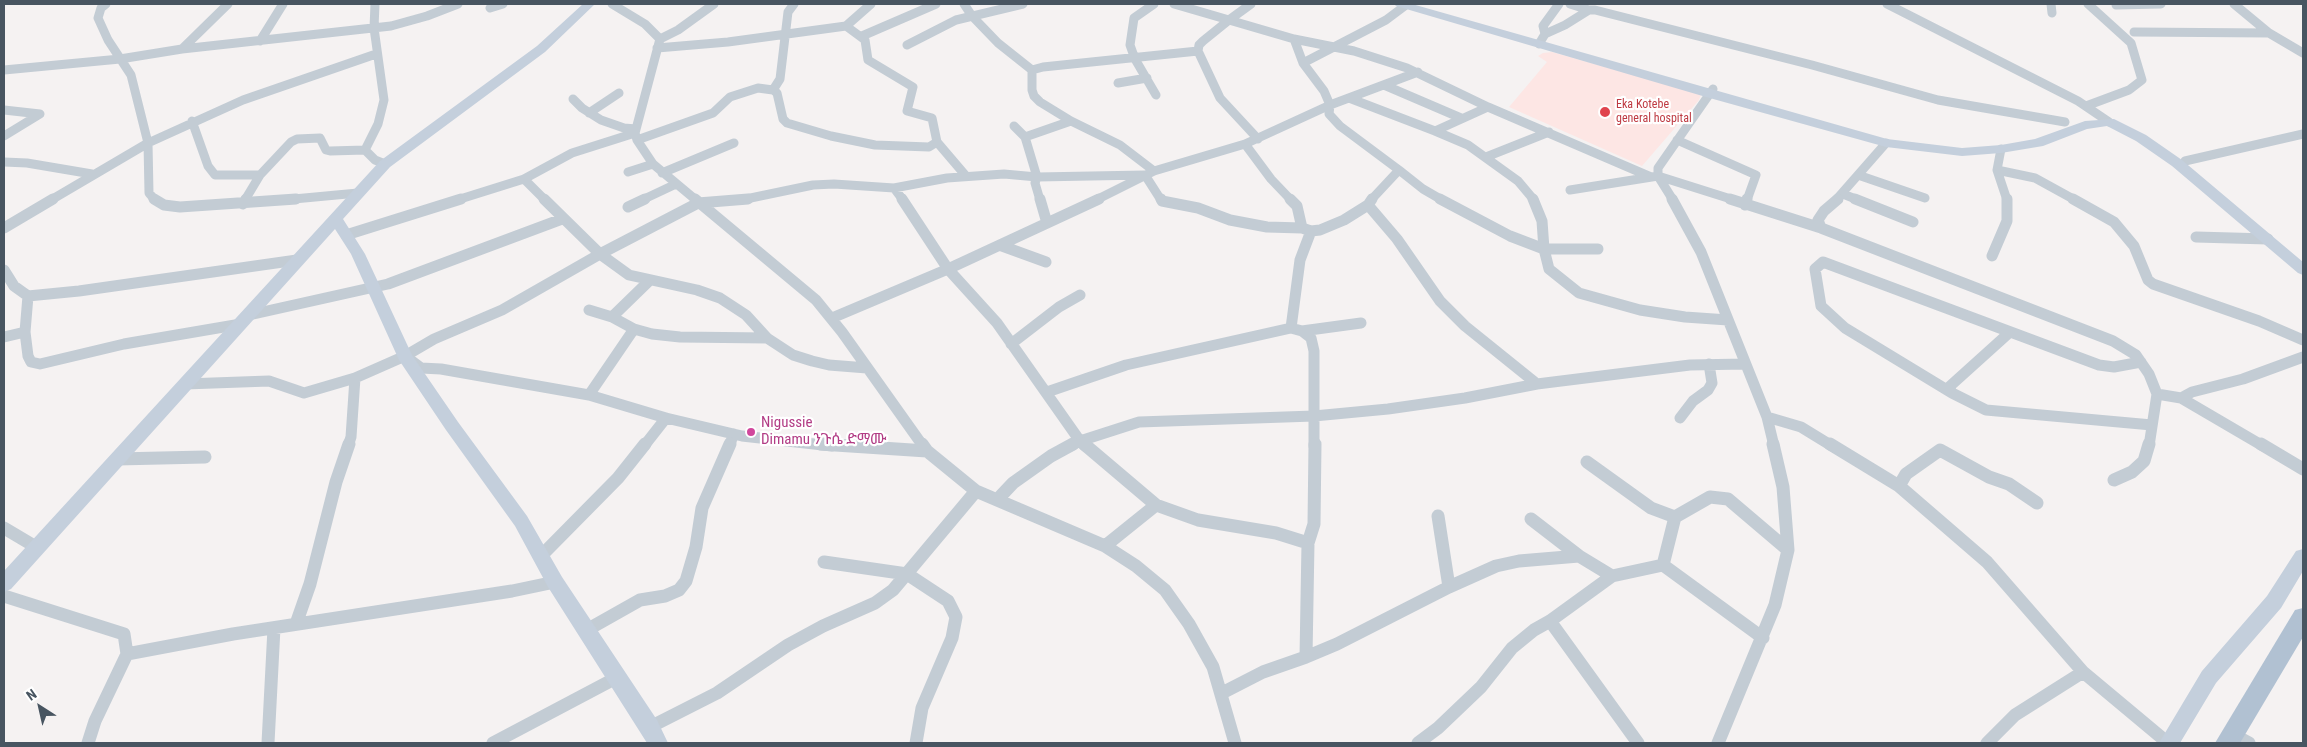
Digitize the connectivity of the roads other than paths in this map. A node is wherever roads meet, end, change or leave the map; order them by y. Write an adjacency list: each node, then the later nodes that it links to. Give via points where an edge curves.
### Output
1 (106, 4): 48 (street, via 98,18)
2 (228, 4): 44 (street)
3 (284, 4): 40 (street)
4 (375, 4): 33 (street)
5 (458, 4): 33 (street, via 427,16)
6 (503, 4): 27 (street)
7 (586, 4): 92 (street, via 541,49)
8 (612, 4): 41 (street, via 645,24)
9 (714, 4): 41 (street)
10 (794, 4): 36 (street, via 788,12)
11 (871, 4): 32 (street)
12 (936, 4): 37 (street)
13 (964, 4): 30 (street)
14 (1023, 4): 30 (street)
15 (1154, 4): 49 (street, via 1134,18 1130,44)
16 (1174, 4): 31 (street)
17 (1251, 4): 31 (street)
18 (1408, 4): 39 (main road); 43 (street, via 1386,20)
19 (1559, 4): 39 (street, via 1543,26)
20 (1570, 4): 28 (street)
21 (1887, 4): 64 (street)
22 (2051, 4): 29 (street)
23 (2088, 4): 64 (street, via 2131,43 2142,80 2129,90)
24 (2116, 4): 25 (street)
25 (2161, 4)
26 (2234, 4): 35 (street)
27 (490, 8)
28 (1589, 10): 39 (street); 72 (street, via 1938,100)
29 (2052, 13)
30 (972, 16): 42 (street, via 944,25); 52 (street, via 998,43)
31 (1228, 20): 38 (street); 45 (street, via 1202,41)
32 (846, 26): 36 (street); 37 (street)
33 (374, 28): 40 (street); 47 (street)
34 (2134, 32): 35 (street)
35 (2268, 32): 46 (street)
36 (784, 34): 41 (street, via 728,42); 57 (street, via 780,79)
37 (862, 36): 82 (street, via 868,60 913,87 907,111 932,118)
38 (1294, 39): 43 (street); 50 (street)
39 (1542, 39): 58 (main road)
40 (260, 40): 44 (street)
41 (658, 43): 76 (street)
42 (907, 45)
43 (1333, 47): 50 (street); 53 (street, via 1354,50)
44 (182, 50): 48 (street)
45 (1198, 51): 49 (street); 80 (street, via 1220,98)
46 (2303, 53)
47 (376, 54): 70 (street); 88 (street, via 384,100)
48 (120, 59): 51 (street); 83 (street, via 132,75)
49 (1136, 59): 52 (street); 54 (street)
50 (1303, 63): 63 (street)
51 (4, 70)
52 (1032, 70): 71 (street, via 1034,96)
53 (1418, 72): 56 (street); 65 (street)
54 (1147, 78): 55 (street); 60 (street)
55 (1118, 83)
56 (1384, 85): 61 (street); 68 (street)
57 (773, 90): 76 (street, via 758,88 739,94 707,115); 82 (street, via 780,99 783,119 787,123 876,145 929,147)
58 (1711, 92): 72 (street, via 1885,137 1957,145 2012,140 2047,131); 81 (street); 85 (main road)
59 (618, 93): 67 (street)
60 (1156, 95)
61 (1349, 98): 63 (street); 74 (street)
62 (573, 99): 67 (street)
63 (1330, 104): 80 (street); 94 (street, via 1329,114 1340,126)
64 (2086, 106): 69 (street)
65 (1488, 107): 68 (street); 75 (street)
66 (4, 110): 78 (street, via 40,114)
67 (589, 113): 76 (street)
68 (1462, 118): 74 (street)
69 (2105, 119): 72 (street); 87 (main road, via 2038,143); 90 (street, via 2121,120); 126 (street, via 2160,150)
70 (192, 121): 83 (street); 100 (street, via 208,166 215,175)
71 (1070, 121): 79 (street); 98 (street, via 1120,145)
72 (2065, 122)
73 (1014, 126): 79 (street)
74 (1435, 131): 89 (street)
75 (1549, 132): 89 (street); 104 (street)
76 (636, 134): 93 (street); 105 (street, via 572,153)
77 (2303, 134): 90 (street)
78 (4, 136)
79 (1025, 137): 103 (street)
80 (1258, 140): 86 (street)
81 (1677, 140): 104 (street); 115 (street, via 1756,175)
82 (937, 142): 102 (street)
83 (148, 143): 99 (street); 113 (street, via 147,183 155,200 180,207)
84 (734, 143): 97 (street)
85 (1886, 143): 87 (main road, via 1962,152); 101 (street)
86 (1245, 144): 98 (street); 123 (street, via 1271,179 1297,206)
87 (2001, 149): 95 (street)
88 (366, 150): 92 (street, via 375,160); 100 (street, via 330,151 326,150 320,138 297,139)
89 (1486, 156): 128 (street, via 1518,181 1536,202 1542,221)
90 (2185, 161): 133 (street)
91 (4, 162): 99 (street)
92 (385, 164): 109 (street)
93 (653, 164): 96 (street); 97 (street)
94 (1399, 170): 114 (street); 128 (street, via 1423,189 1477,221)
95 (1997, 170): 131 (street, via 2007,199 2007,222); 154 (street, via 2035,178 2114,222 2134,246 2148,280 2153,284)
96 (628, 172)
97 (662, 172): 106 (street)
98 (1149, 173): 103 (street); 120 (street); 123 (street, via 1162,201 1198,208 1248,224)
99 (92, 174): 121 (street)
100 (260, 175): 113 (street)
101 (1858, 175): 110 (street); 111 (street)
102 (966, 176): 103 (street, via 1004,174); 107 (street)
103 (1037, 177): 120 (street, via 1035,183)
104 (1654, 177): 108 (street); 115 (street); 146 (street, via 1684,218)
105 (524, 179): 117 (street); 124 (street)
106 (676, 184): 112 (street); 116 (street)
107 (894, 188): 112 (street, via 820,185 743,200); 136 (street)
108 (1570, 190)
109 (358, 193): 113 (street); 118 (street)
110 (1843, 194): 119 (street); 122 (street, via 1818,220)
111 (1925, 198)
112 (698, 203): 130 (street); 144 (street, via 816,300)
113 (243, 204)
114 (1368, 205): 123 (street, via 1320,230); 164 (street, via 1397,239 1440,301 1465,326)
115 (1745, 205): 122 (street)
116 (628, 208)
117 (562, 219): 130 (street); 139 (street)
118 (336, 220): 124 (street); 132 (street)
119 (1913, 222)
120 (1047, 223): 127 (street)
121 (4, 228)
122 (1821, 228): 158 (street, via 2113,341 2136,355)
123 (1307, 229): 149 (street, via 1300,260)
124 (346, 235): 139 (street)
125 (2196, 237): 126 (street)
126 (2268, 238): 137 (street)
127 (1002, 246): 134 (street); 136 (street)
128 (1544, 249): 129 (street); 146 (street, via 1549,269 1579,293 1602,301 1685,317)
129 (1598, 249)
130 (600, 254): 138 (street, via 629,275); 156 (street, via 502,310 434,339)
131 (1992, 256)
132 (297, 260): 140 (street); 145 (street)
133 (2303, 260)
134 (1046, 262)
135 (4, 270): 140 (street, via 14,286)
136 (948, 270): 144 (street); 155 (street, via 997,323)
137 (2303, 270)
138 (649, 281): 143 (street); 153 (street, via 720,298 746,315)
139 (373, 288): 145 (street); 156 (street)
140 (28, 296): 150 (street)
141 (1080, 296): 155 (street, via 1059,307)
142 (589, 310): 143 (street)
143 (612, 317): 148 (street)
144 (832, 318): 161 (street)
145 (245, 319): 150 (street, via 40,364 31,362 28,356); 163 (street)
146 (1728, 320): 160 (street)
147 (1361, 323): 149 (street)
148 (634, 329): 153 (street, via 680,337); 168 (street)
149 (1297, 329): 165 (street, via 1126,364); 170 (street, via 1311,338 1314,350)
150 (25, 332): 152 (street)
151 (2010, 332): 158 (street, via 2099,365 2114,367); 166 (street, via 1949,387); 166 (street, via 1823,262 1815,269 1821,306 1845,328)
152 (4, 336)
153 (767, 338): 161 (street, via 794,355 812,361)
154 (2303, 340)
155 (1011, 344): 165 (street)
156 (405, 356): 162 (street); 168 (street, via 421,368 440,368); 198 (street, via 521,521)
157 (2303, 357): 169 (street)
158 (2141, 362): 167 (street)
159 (1709, 364): 160 (street); 164 (street); 173 (street, via 1712,383)
160 (1745, 364): 171 (street)
161 (867, 368): 177 (street)
162 (355, 378): 163 (street, via 309,392 269,381); 208 (street, via 351,438)
163 (185, 384): 179 (street)
164 (1537, 384): 170 (street, via 1417,405)
165 (1047, 392): 176 (street)
166 (1952, 393): 174 (street, via 1986,410)
167 (2157, 394): 169 (street); 174 (street)
168 (588, 395): 172 (street)
169 (2181, 398): 181 (street)
170 (1314, 416): 176 (street, via 1188,417 1139,422); 192 (street, via 1314,524)
171 (1767, 417): 183 (street, via 1801,428); 195 (street, via 1783,487)
172 (666, 418): 175 (street); 198 (street, via 618,478)
173 (1680, 418)
174 (2152, 425): 182 (street, via 2144,461 2132,472)
175 (734, 434): 177 (street, via 845,447); 211 (street, via 702,508 686,581 679,590 640,600)
176 (1080, 441): 185 (street, via 1012,483); 187 (street)
177 (927, 452): 184 (street)
178 (205, 457): 179 (street)
179 (117, 458): 194 (street)
180 (1587, 462): 189 (street, via 1651,508)
181 (2303, 469)
182 (2114, 480)
183 (1899, 486): 186 (street, via 1906,474 1940,450 1989,477 2009,484); 215 (street, via 1987,562)
184 (976, 491): 185 (street); 201 (street)
185 (997, 500): 193 (street)
186 (2037, 503)
187 (1156, 505): 192 (street, via 1198,520); 193 (street)
188 (1438, 516): 205 (street)
189 (1675, 517): 195 (street, via 1710,497 1722,497 1735,504); 200 (street)
190 (1531, 519): 196 (street)
191 (4, 528): 194 (street)
192 (1308, 543): 214 (street)
193 (1105, 546): 217 (street, via 1165,590 1190,624)
194 (36, 547): 204 (street)
195 (1788, 550): 212 (street, via 1775,605)
196 (1579, 556): 202 (street); 205 (street, via 1496,566)
197 (2303, 556): 230 (street, via 2274,602 2209,677)
198 (540, 557): 203 (street)
199 (824, 562): 201 (street)
200 (1663, 565): 202 (street); 212 (street)
201 (907, 574): 218 (street, via 875,603 796,640 718,693); 224 (street, via 948,601 956,617 952,638 922,708)
202 (1612, 576): 207 (street)
203 (555, 582): 208 (street); 211 (street)
204 (4, 584)
205 (1448, 587): 214 (street)
206 (4, 596): 213 (street, via 124,634)
207 (1550, 621): 226 (street, via 1512,648 1480,688); 227 (street)
208 (296, 624): 209 (street)
209 (274, 628): 213 (street); 221 (street)
210 (2300, 629): 219 (main road)
211 (585, 631): 216 (street)
212 (1763, 638): 228 (street)
213 (126, 654): 220 (street)
214 (1306, 657): 217 (street, via 1263,672)
215 (2083, 672): 229 (street, via 2015,715); 230 (street)
216 (616, 678): 218 (street); 222 (street)
217 (1222, 692): 225 (street)
218 (650, 727): 223 (street)
219 (2236, 741)
220 (88, 743)
221 (268, 743)
222 (493, 743)
223 (658, 743)
224 (916, 743)
225 (1235, 743)
226 (1418, 743)
227 (1638, 743)
228 (1718, 743)
229 (1987, 743)
230 (2169, 743)

